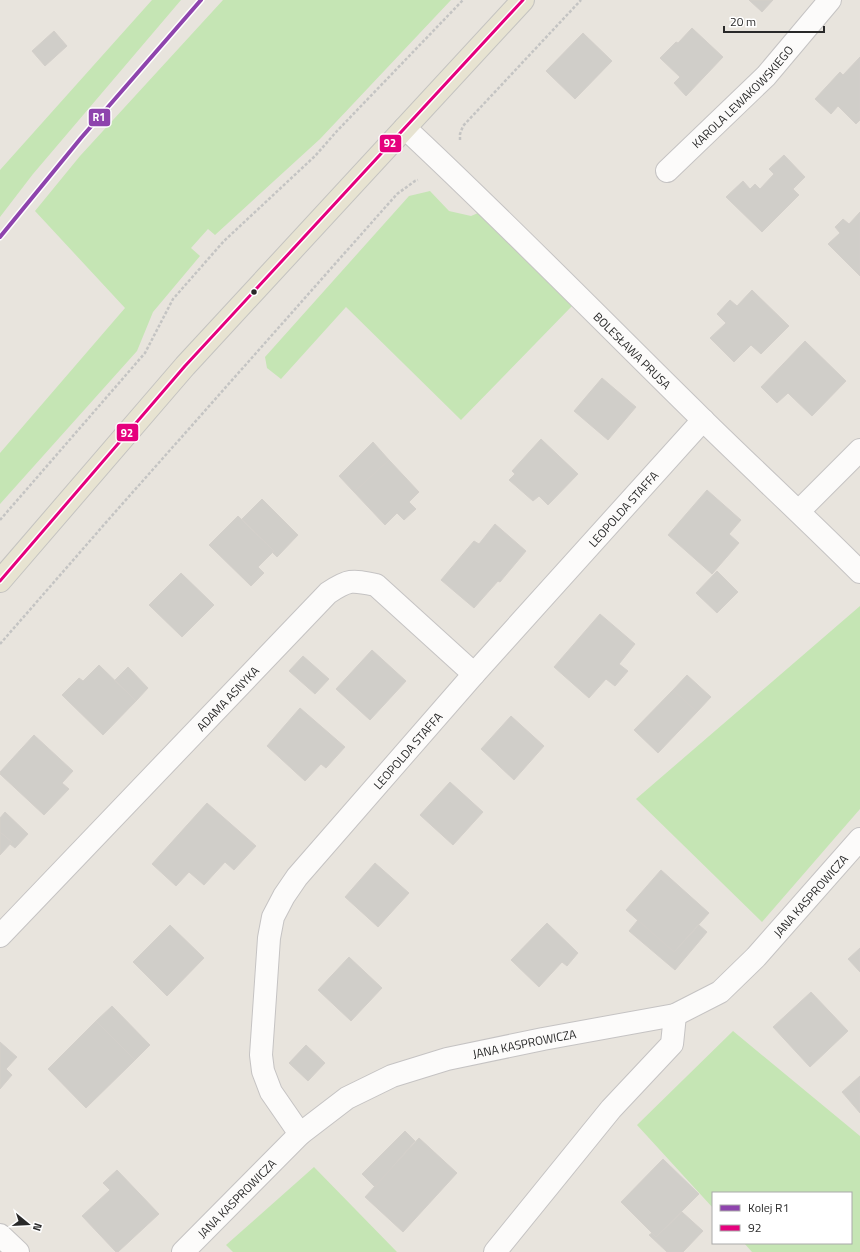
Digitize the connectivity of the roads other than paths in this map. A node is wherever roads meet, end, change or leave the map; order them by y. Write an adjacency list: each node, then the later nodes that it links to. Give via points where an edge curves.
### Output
1 (523, 0): 3 (main road)
2 (830, 0): 4 (street, KAROLA LEWAKOWSKIEGO, via 766,76)
3 (405, 128): 5 (street, BOLESŁAWA PRUSA, via 462,181); 9 (main road, via 185,366)
4 (667, 171)
5 (703, 420): 7 (street, BOLESŁAWA PRUSA); 10 (street, LEOPOLDA STAFFA)
6 (860, 450): 7 (street)
7 (799, 511): 8 (street, BOLESŁAWA PRUSA)
8 (860, 572)
9 (0, 580)
10 (474, 674): 12 (street, ADAMA ASNYKA, via 376,585 356,581 341,584 328,593); 14 (street, LEOPOLDA STAFFA, via 297,877 273,917 269,938 261,1055 271,1092)
11 (860, 839): 13 (street, JANA KASPROWICZA, via 756,958 720,992)
12 (0, 936)
13 (675, 1015): 14 (street, JANA KASPROWICZA, via 543,1038 454,1057 399,1074 347,1098); 18 (street, via 672,1044 611,1109)
14 (300, 1134): 17 (street, JANA KASPROWICZA)
15 (0, 1235): 16 (street)
16 (18, 1252)
17 (183, 1252)
18 (495, 1252)

